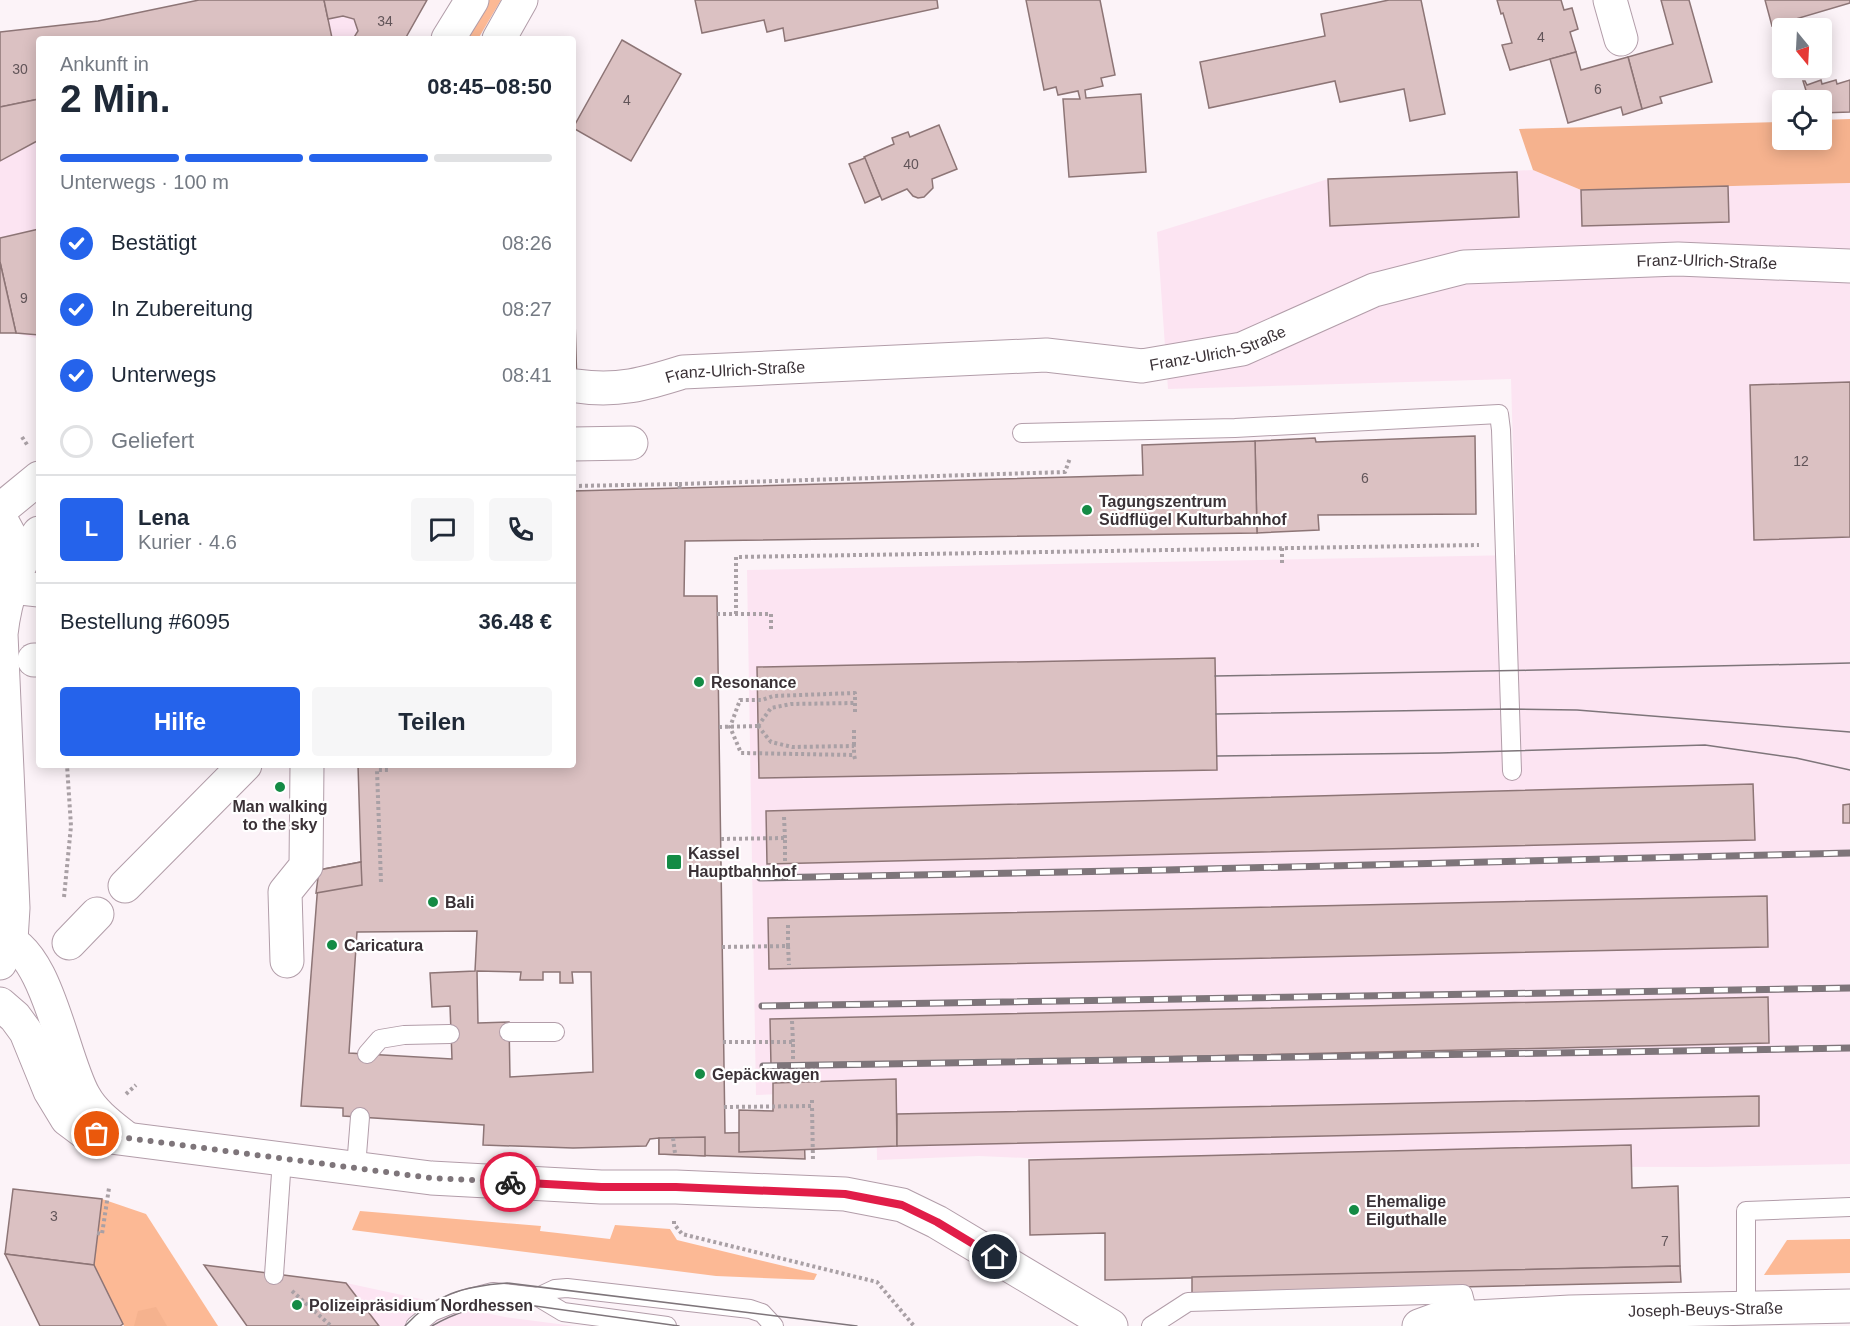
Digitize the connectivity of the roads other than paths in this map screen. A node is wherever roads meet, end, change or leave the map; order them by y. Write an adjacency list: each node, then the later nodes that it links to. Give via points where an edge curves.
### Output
1 (472, 0): 4 (street)
2 (522, 0): 5 (street)
3 (1610, 0): 6 (street)
4 (450, 36)
5 (501, 36)
6 (1621, 39)
7 (1850, 266): 8 (street, Franz-Ulrich-Straße, via 1678,259 1464,267 1374,290 1242,349 1142,366 1046,355 683,372 639,386)
8 (577, 386)
9 (1022, 433): 19 (lane, via 1235,428 1499,414)
10 (631, 443): 11 (street)
11 (576, 444)
12 (36, 481): 13 (street)
13 (0, 510)
14 (0, 518): 16 (street, via 12,540)
15 (36, 538): 16 (street, via 27,552)
16 (17, 588): 23 (street, via 4,608 2,634 13,908)
17 (242, 768): 20 (street)
18 (307, 768): 24 (street, via 306,866 285,892)
19 (1512, 771)
20 (125, 886)
21 (97, 914): 22 (street)
22 (69, 943)
23 (4, 947): 31 (street, via 27,955 47,995 85,1098)
24 (288, 961)
25 (0, 1004): 31 (street, via 26,1032 50,1091 67,1119 87,1134)
26 (509, 1032): 27 (lane)
27 (555, 1032)
28 (450, 1034): 29 (lane, via 380,1039)
29 (367, 1054)
30 (360, 1117): 33 (lane)
31 (126, 1138): 32 (street)
32 (282, 1159): 33 (street); 35 (lane)
33 (356, 1167): 43 (street, via 480,1181 845,1194 902,1205)
34 (1850, 1207): 38 (lane, via 1746,1211)
35 (274, 1275)
36 (538, 1297): 40 (lane, via 493,1292 432,1312); 41 (lane, via 563,1312); 42 (lane, via 567,1288 750,1309 762,1313)
37 (1850, 1306): 38 (street, Joseph-Beuys-Straße)
38 (1746, 1308): 39 (street, Joseph-Beuys-Straße)
39 (1469, 1317): 44 (lane, via 1463,1294 1188,1302); 45 (street, Joseph-Beuys-Straße, via 1438,1319)
40 (415, 1326)
41 (667, 1326)
42 (774, 1326)
43 (1111, 1326)
44 (1151, 1326)
45 (1419, 1326)

